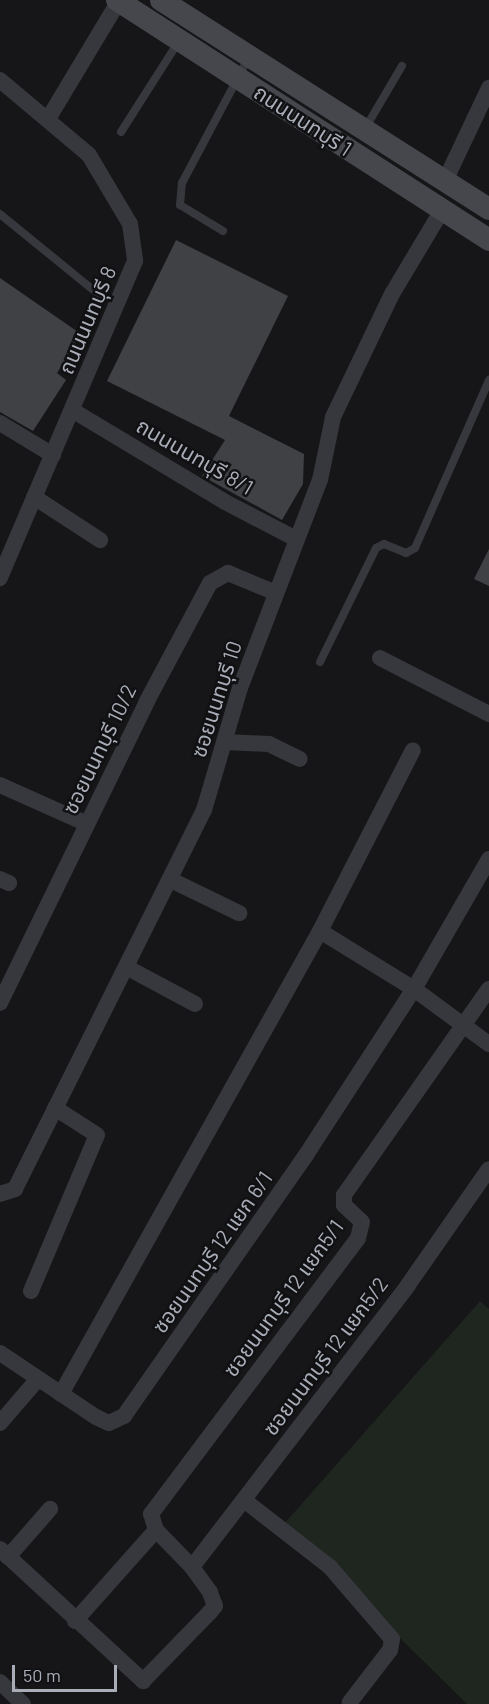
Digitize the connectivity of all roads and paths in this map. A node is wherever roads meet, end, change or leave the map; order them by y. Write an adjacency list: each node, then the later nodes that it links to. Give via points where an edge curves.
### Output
1 (161, 0): 4 (main road, ถนนนนทบุรี 1)
2 (118, 1): 3 (main road, ถนนนนทบุรี 1); 9 (street)
3 (179, 40): 6 (main road, ถนนนนทบุรี 1); 11 (lane)
4 (250, 56): 6 (lane); 10 (main road, ถนนนนทบุรี 1)
5 (402, 66): 10 (lane)
6 (237, 77): 14 (main road, ถนนนนทบุรี 1); 16 (lane, via 182,183 180,205)
7 (0, 80): 9 (street, ถนนนนทบุรี 8)
8 (489, 88): 12 (street)
9 (48, 119): 20 (street, ถนนนนทบุรี 8, via 89,155 130,224 135,248 129,283)
10 (364, 129): 12 (main road, ถนนนนทบุรี 1)
11 (122, 132)
12 (445, 181): 13 (main road, ถนนนนทบุรี 1)
13 (489, 209)
14 (442, 210): 17 (main road, ถนนนนทบุรี 1); 24 (street, ซอยนนทบุรี 10, via 393,294 333,417 320,480)
15 (0, 214): 18 (lane)
16 (223, 231)
17 (489, 240)
18 (98, 294)
19 (489, 380): 29 (lane, via 415,548 406,553 384,544 376,548)
20 (72, 410): 22 (street, ถนนนนทบุรี 8); 24 (street, ถนนนนทบุรี 8/1, via 225,501)
21 (0, 423): 22 (street)
22 (52, 455): 23 (street, ถนนนนทบุรี 8)
23 (34, 497): 25 (street); 26 (street, ถนนนนทบุรี 8)
24 (296, 538): 27 (street, ซอยนนทบุรี 10)
25 (100, 540)
26 (0, 578)
27 (276, 593): 31 (street, ซอยนนทบุรี 10); 35 (street, ซอยนนทบุรี 10/2, via 228,573 211,580)
28 (380, 658): 30 (street)
29 (320, 662)
30 (489, 714)
31 (225, 742): 33 (street, via 269,744); 37 (street, ซอยนนทบุรี 10, via 211,794)
32 (413, 750): 39 (street)
33 (300, 759)
34 (0, 785): 35 (street)
35 (87, 824): 43 (street, ซอยนนทบุรี 10/2)
36 (489, 859): 41 (street)
37 (171, 880): 38 (street); 40 (street, ซอยนนทบุรี 10)
38 (239, 913)
39 (320, 931): 41 (street); 53 (street)
40 (128, 968): 44 (street); 47 (street, ซอยนนทบุรี 10)
41 (414, 989): 45 (street); 53 (street, ซอยนนทบุรี 12 แยก 6/1, via 306,1155 124,1416 110,1423)
42 (489, 989): 45 (street, ซอยนนทบุรี 12 แยก5/1)
43 (0, 1003)
44 (195, 1004)
45 (463, 1026): 46 (street); 57 (street, ซอยนนทบุรี 12 แยก5/1, via 344,1195 344,1205 362,1222 358,1238)
46 (489, 1044)
47 (55, 1108): 49 (street, ซอยนนทบุรี 10); 50 (street, via 97,1135)
48 (489, 1169): 55 (street, ซอยนนทบุรี 12 แยก5/2, via 408,1284)
49 (5, 1194)
50 (31, 1291)
51 (0, 1353): 52 (street, ซอยนนทบุรี 12 แยก 6/1)
52 (38, 1379): 53 (street, ซอยนนทบุรี 12 แยก 6/1); 54 (street)
53 (61, 1394)
54 (0, 1423)
55 (244, 1500): 59 (street, ซอยนนทบุรี 12 แยก5/2); 62 (street, via 330,1567 392,1639 390,1650)
56 (50, 1509): 58 (street)
57 (153, 1522): 59 (street); 60 (street)
58 (4, 1553): 60 (street)
59 (192, 1567): 60 (street, via 215,1606 143,1681)
60 (75, 1621)
61 (0, 1682): 63 (street)
62 (350, 1702)
63 (23, 1704)

